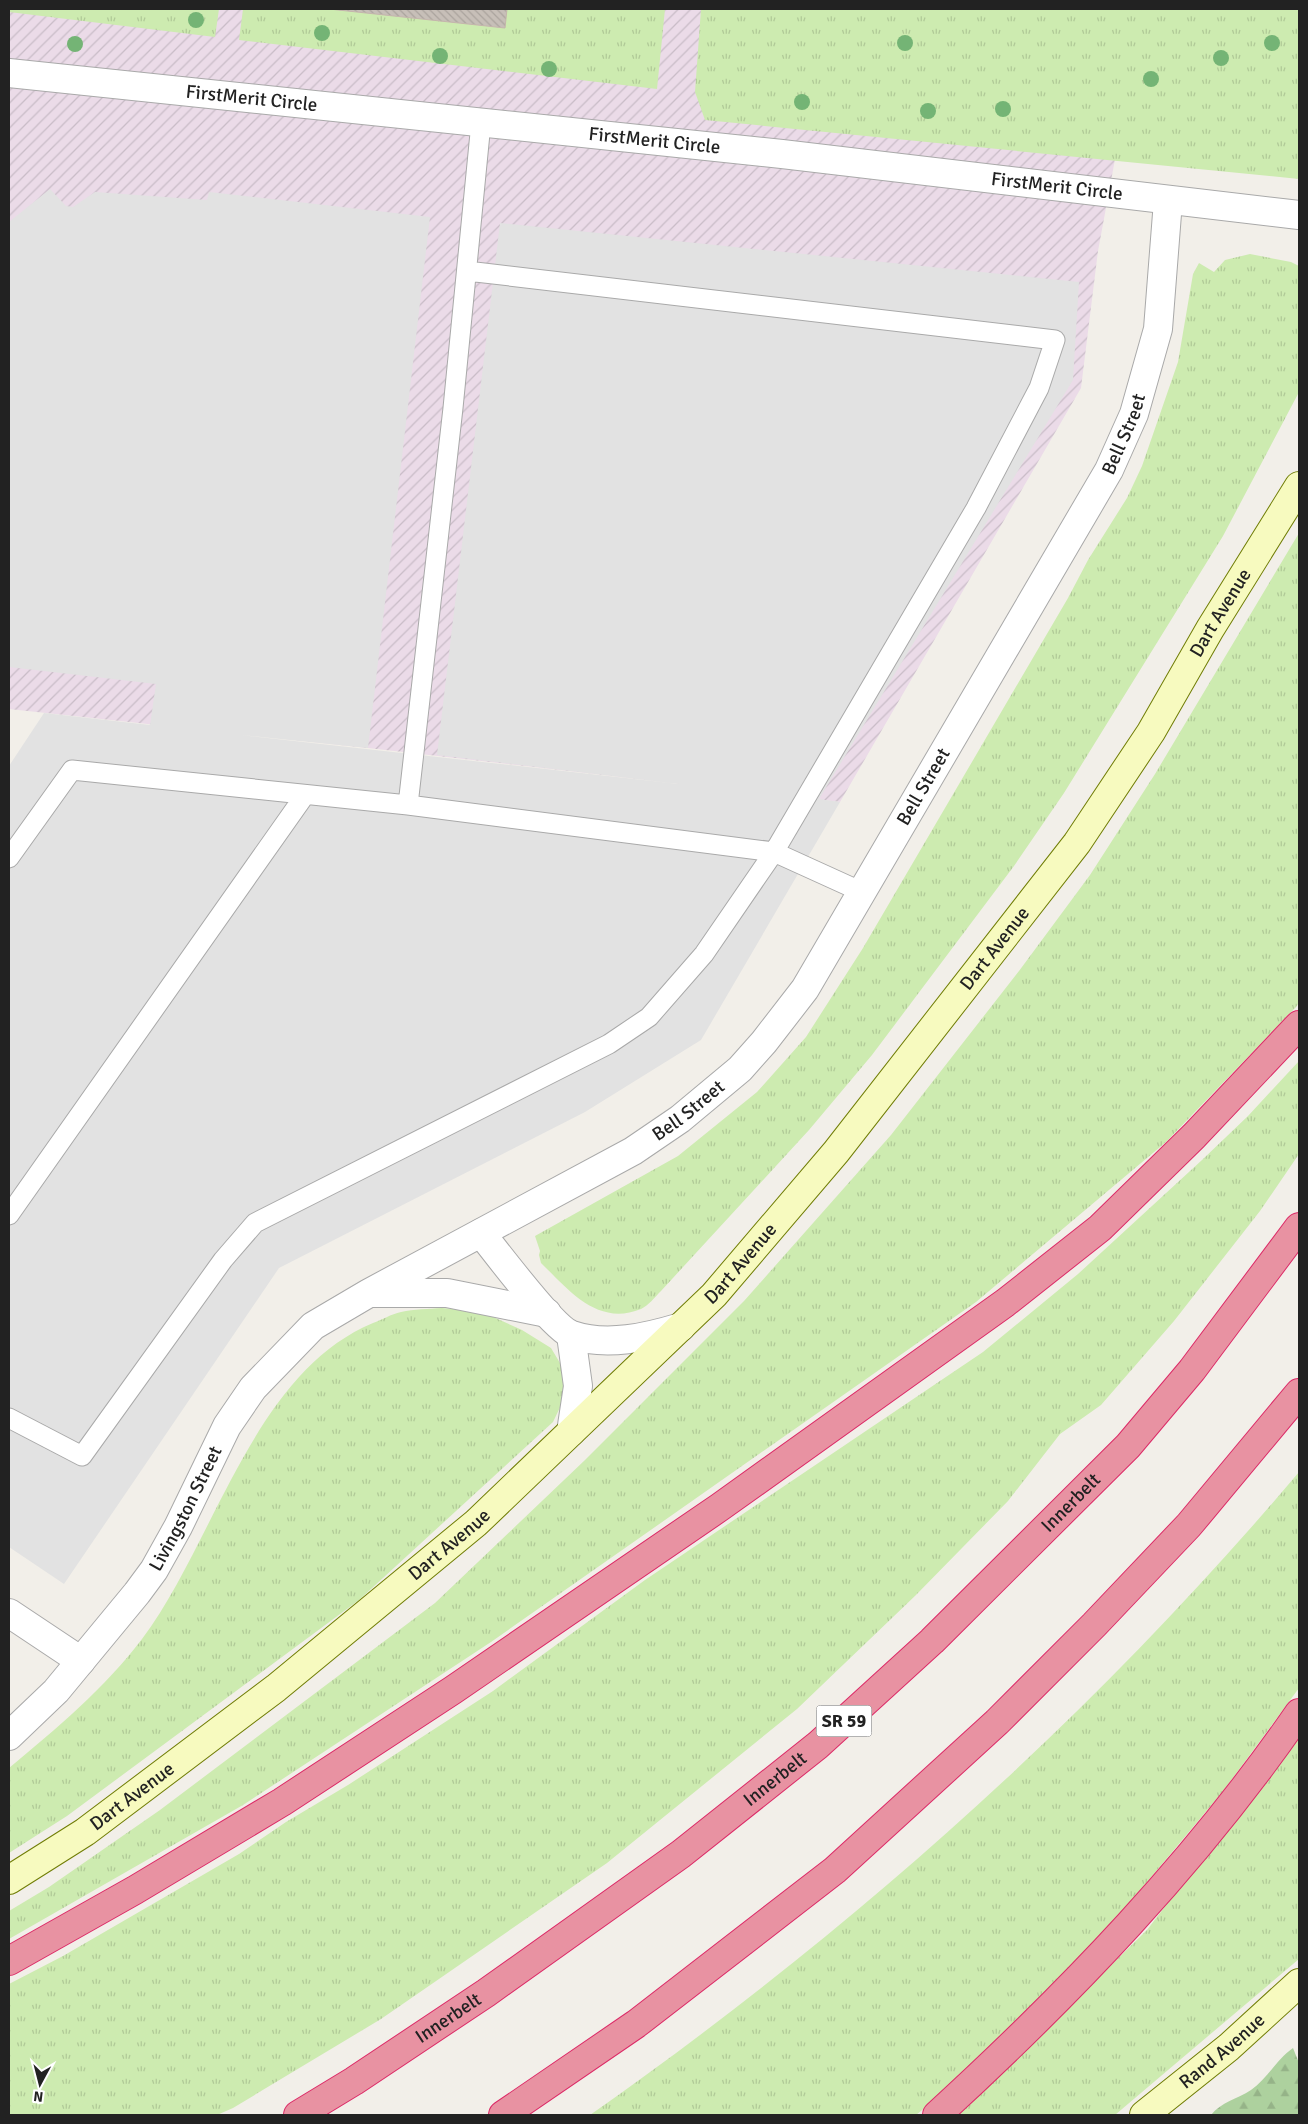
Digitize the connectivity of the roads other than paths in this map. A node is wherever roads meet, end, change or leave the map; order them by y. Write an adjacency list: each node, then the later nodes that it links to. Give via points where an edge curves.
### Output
1 (9, 73): 2 (street, FirstMerit Circle)
2 (481, 122): 3 (street, FirstMerit Circle); 5 (lane)
3 (1168, 201): 4 (street, FirstMerit Circle); 11 (street, Bell Street, via 1158,329 1131,422 1109,470)
4 (1299, 215)
5 (467, 271): 8 (lane); 9 (lane, via 1055,340 1039,388 976,508)
6 (1299, 486): 18 (main road, Dart Avenue, via 1210,629 1151,732 1077,843 836,1152 714,1295)
7 (305, 795): 8 (lane); 10 (lane, via 72,770); 13 (lane)
8 (408, 805): 9 (lane)
9 (774, 852): 11 (lane); 21 (lane, via 704,954 649,1017 609,1044 255,1223 223,1260 82,1456)
10 (9, 858)
11 (862, 892): 15 (street, Bell Street, via 805,989 740,1068 680,1119 633,1150)
12 (1299, 1024): 28 (highway, via 1194,1136 1100,1228 1005,1303 720,1507 445,1696 282,1802)
13 (9, 1215)
14 (1299, 1227): 30 (highway, Innerbelt / SR 59, via 1192,1370 1128,1446 938,1634 818,1745 681,1854 494,1988)
15 (480, 1233): 16 (street, Livingston Street); 17 (street)
16 (369, 1293): 17 (street, via 447,1294); 24 (street, Livingston Street, via 313,1326 253,1388 227,1426 154,1570)
17 (547, 1313): 19 (street)
18 (681, 1327): 19 (street, via 644,1338 604,1340); 22 (main road, Dart Avenue)
19 (571, 1335): 22 (street, via 578,1386)
20 (1299, 1393): 31 (highway, via 1188,1525 1094,1625 996,1722 835,1870 636,2024)
21 (9, 1418)
22 (571, 1432): 27 (main road, Dart Avenue, via 476,1522 276,1688 85,1832)
23 (9, 1613): 24 (street)
24 (81, 1661): 26 (street, Livingston Street, via 56,1691)
25 (1299, 1713): 32 (highway, via 1237,1796 1156,1895 1061,1998)
26 (9, 1736)
27 (9, 1880)
28 (9, 1961)
29 (1299, 1983): 33 (main road, Rand Avenue, via 1229,2047)
30 (298, 2115)
31 (503, 2115)
32 (937, 2115)
33 (1144, 2115)

